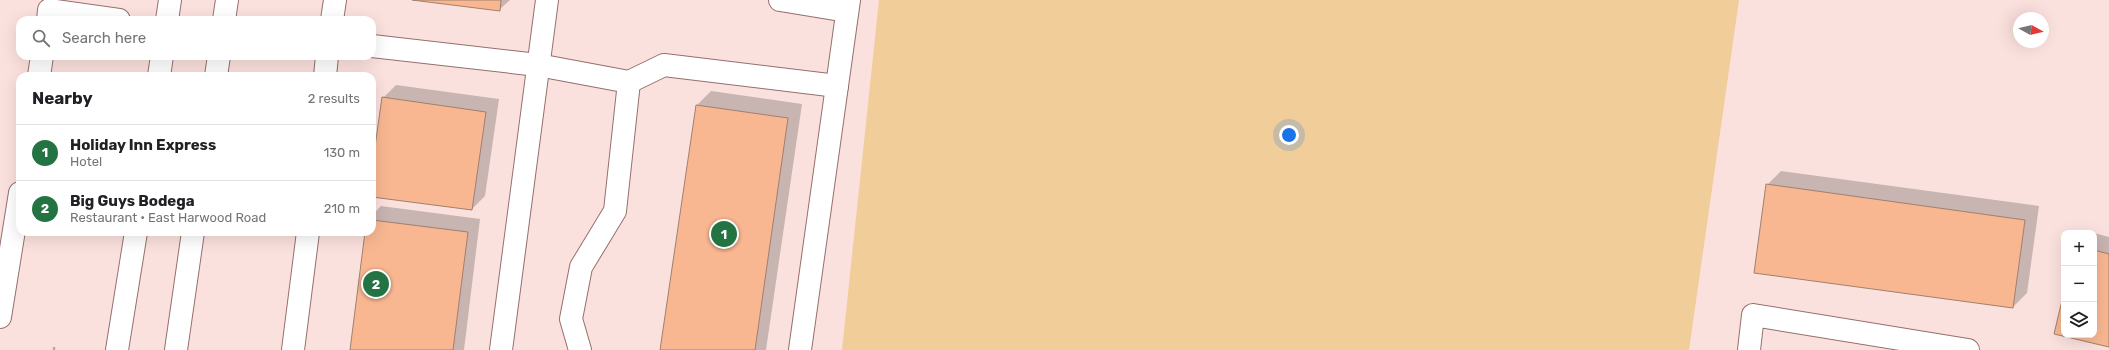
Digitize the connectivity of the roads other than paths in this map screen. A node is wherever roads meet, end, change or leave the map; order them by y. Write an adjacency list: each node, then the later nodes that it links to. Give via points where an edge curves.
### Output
1 (170, 0): 9 (main road)
2 (227, 0): 10 (main road)
3 (335, 0): 11 (main road)
4 (547, 0): 17 (main road)
5 (780, 0): 6 (main road)
6 (848, 6): 23 (main road)
7 (49, 10): 8 (main road)
8 (91, 16)
9 (168, 16)
10 (225, 16)
11 (333, 16)
12 (376, 46): 17 (main road)
13 (41, 60): 18 (main road)
14 (161, 60): 19 (main road)
15 (218, 60): 20 (main road)
16 (327, 60): 21 (main road)
17 (538, 65): 22 (main road); 32 (main road)
18 (40, 72)
19 (160, 72)
20 (217, 72)
21 (325, 72)
22 (629, 82): 23 (main road, via 664,64); 33 (main road, via 615,211 581,267 571,319)
23 (837, 86): 34 (main road)
24 (16, 218): 28 (main road)
25 (135, 236): 29 (main road)
26 (192, 236): 30 (main road)
27 (307, 236): 31 (main road)
28 (0, 317)
29 (117, 350)
30 (176, 350)
31 (293, 350)
32 (501, 350)
33 (580, 350)
34 (800, 350)
35 (1749, 350): 36 (main road, via 1753,315)
36 (1968, 350)

